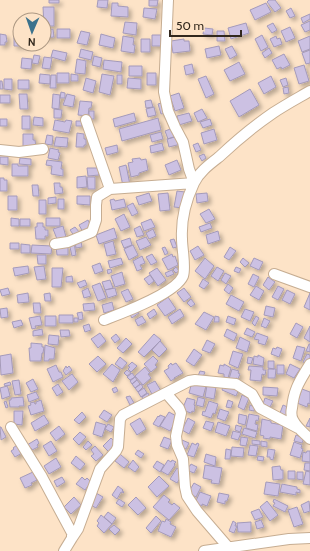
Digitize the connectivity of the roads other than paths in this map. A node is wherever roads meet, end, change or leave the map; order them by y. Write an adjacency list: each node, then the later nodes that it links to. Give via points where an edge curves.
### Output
1 (168, 0): 6 (street, via 164,92 175,127 184,142)
2 (310, 91): 6 (street, via 237,140 206,168)
3 (86, 120): 7 (street)
4 (43, 149): 5 (street, via 19,152)
5 (0, 150)
6 (194, 183): 7 (street); 11 (street, via 182,225 184,270 181,279 160,296)
7 (110, 189): 8 (street, via 97,197 96,220 92,232 68,242)
8 (55, 244)
9 (274, 274): 10 (street)
10 (310, 287)
11 (104, 320)
12 (310, 364): 15 (street, via 294,393 291,414)
13 (166, 393): 15 (street, via 195,380 236,384 252,394 260,408); 17 (street, via 123,415 120,419 116,452 100,469 78,529); 19 (street, via 181,413 176,436 183,459 187,496)
14 (11, 427): 17 (street, via 42,478 72,533)
15 (298, 428): 16 (street)
16 (310, 439)
17 (72, 538): 20 (street)
18 (310, 538): 19 (street)
19 (228, 547): 21 (street)
20 (64, 551)
21 (204, 551)

